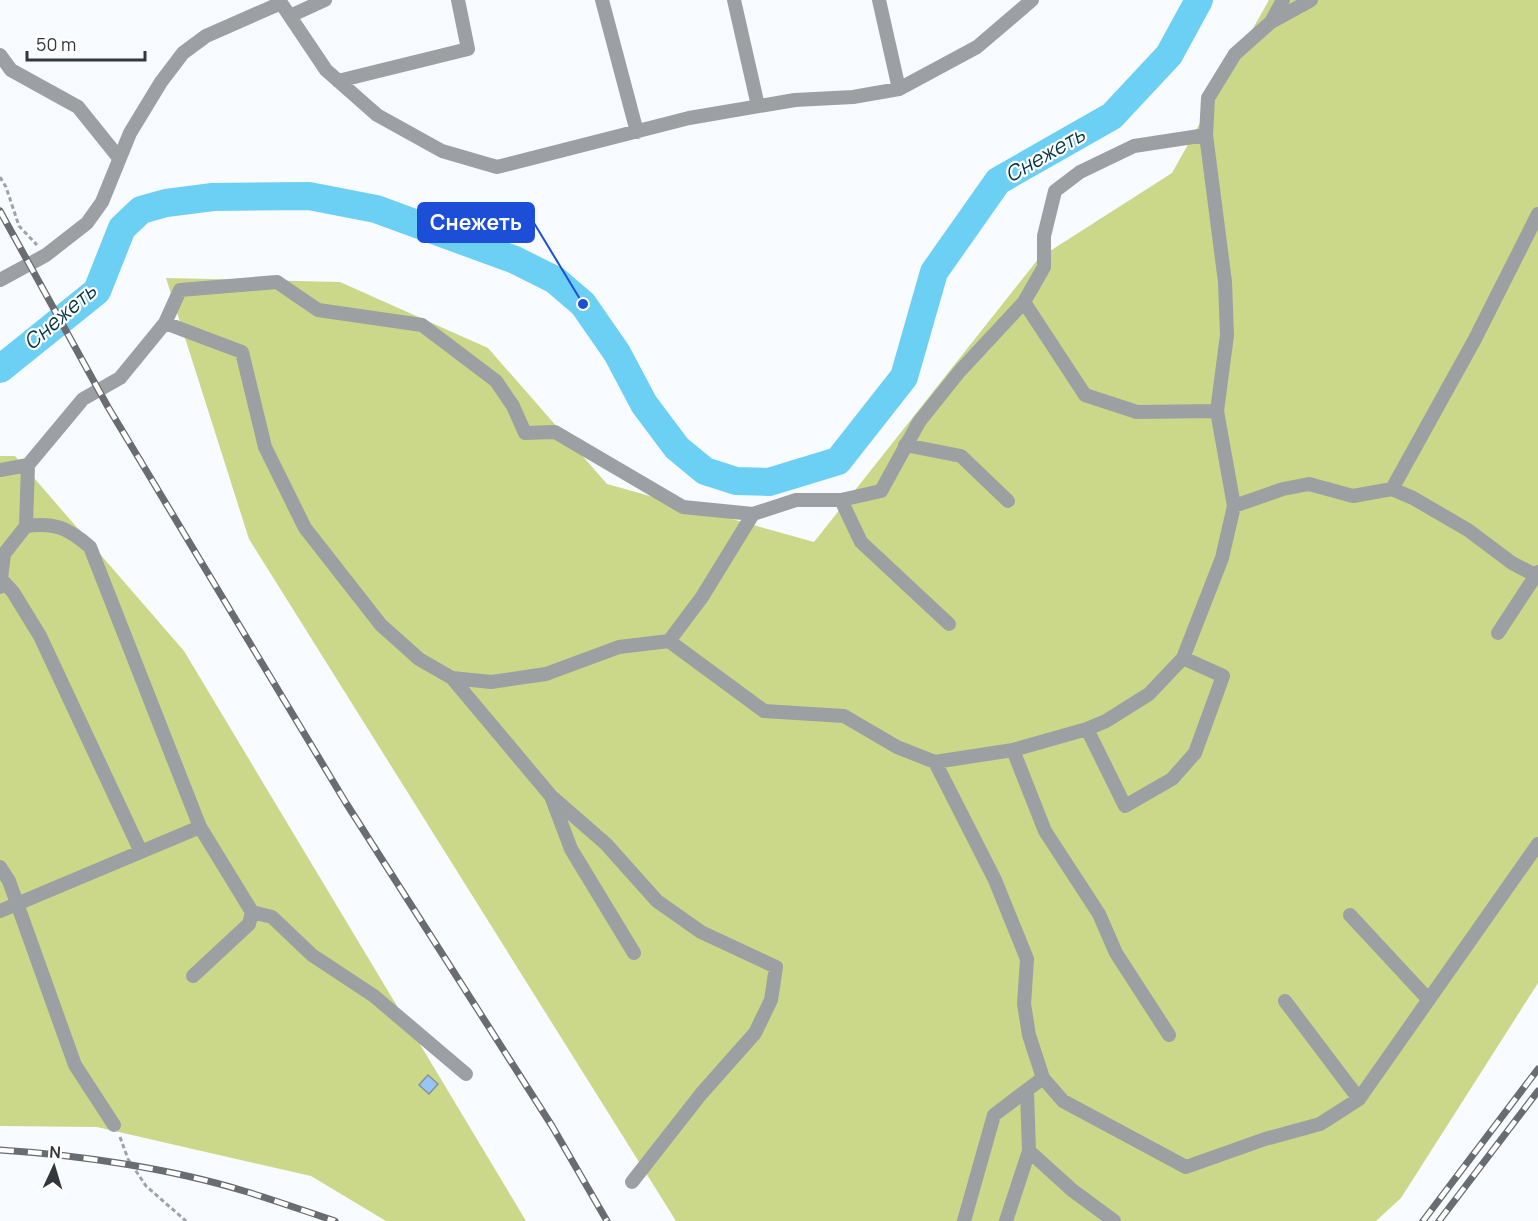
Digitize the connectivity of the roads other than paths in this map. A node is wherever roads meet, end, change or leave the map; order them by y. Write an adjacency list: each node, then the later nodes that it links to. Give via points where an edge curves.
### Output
1 (325, 0): 10 (street)
2 (458, 0): 13 (street, via 468,49)
3 (602, 0): 16 (street)
4 (734, 0): 15 (street)
5 (879, 0): 14 (street)
6 (1032, 0): 14 (street, via 977,47)
7 (1283, 0): 11 (street)
8 (1311, 0): 11 (street)
9 (280, 2): 10 (street); 18 (street, via 206,36 183,53 161,82)
10 (290, 16): 13 (street, via 326,70)
11 (1271, 22): 17 (street, via 1235,54 1208,98)
12 (0, 55): 18 (street, via 11,70 78,107)
13 (338, 81): 16 (street, via 376,115 442,151 496,167)
14 (899, 89): 15 (street)
15 (758, 106): 16 (street)
16 (637, 132)
17 (1206, 135): 21 (street, via 1134,146 1080,172 1055,191 1044,236 1044,267); 23 (street, via 1225,282 1227,335)
18 (119, 158): 20 (street, via 102,202 87,223 46,255)
19 (1538, 214): 27 (street)
20 (0, 280)
21 (1024, 302): 23 (street, via 1085,395 1137,412); 24 (street, via 959,372)
22 (165, 323): 25 (street, via 120,378 82,399); 31 (street, via 180,290 277,282 318,310 422,325 496,381 525,433 555,432 683,507); 39 (street, via 242,352 265,447 305,528 381,625 419,659)
23 (1217, 411): 30 (street)
24 (905, 445): 28 (street, via 881,491); 29 (street, via 961,456)
25 (28, 465): 26 (street); 32 (street)
26 (0, 470)
27 (1392, 489): 30 (street, via 1353,496 1309,484); 33 (street, via 1468,530 1512,564)
28 (841, 500): 31 (street, via 796,500); 35 (street, via 861,542)
29 (1008, 501)
30 (1234, 506): 38 (street, via 1222,558)
31 (753, 514): 37 (street, via 702,597)
32 (26, 526): 34 (street, via 4,554); 44 (street, via 43,524 69,530 90,547)
33 (1537, 574): 36 (street)
34 (0, 583): 46 (street, via 13,592 40,636)
35 (949, 624)
36 (1498, 633)
37 (669, 641): 39 (street, via 618,647 530,678 491,682); 42 (street, via 764,711 844,716 897,747)
38 (1183, 658): 40 (street, via 1149,694); 40 (street, via 1223,676 1195,753 1172,779 1125,806)
39 (452, 678): 43 (street)
40 (1087, 729): 41 (street)
41 (1014, 750): 42 (street); 56 (street, via 1045,831 1099,914 1116,953)
42 (934, 762): 58 (street, via 995,880 1027,959 1024,1004)
43 (550, 796): 52 (street, via 572,849); 63 (street, via 606,844 657,901 701,932 776,967 771,1000 755,1034 701,1094)
44 (200, 827): 46 (street); 50 (street)
45 (1538, 844): 54 (street)
46 (141, 852): 48 (street)
47 (0, 867): 48 (street)
48 (17, 904): 49 (street); 61 (street, via 75,1065)
49 (0, 911)
50 (252, 912): 53 (street, via 249,924); 57 (street, via 272,917 312,955 374,996)
51 (1350, 915): 54 (street)
52 (634, 952)
53 (193, 976)
54 (1428, 999): 60 (street)
55 (1285, 1001): 60 (street)
56 (1169, 1035)
57 (466, 1074)
58 (1043, 1078): 59 (street); 60 (street, via 1063,1101 1186,1167 1320,1124)
59 (1027, 1092): 62 (street); 64 (street, via 994,1115)
60 (1359, 1099)
61 (114, 1125)
62 (1029, 1151): 65 (street); 66 (street)
63 (632, 1182)
64 (964, 1221)
65 (1006, 1221)
66 (1114, 1221)

